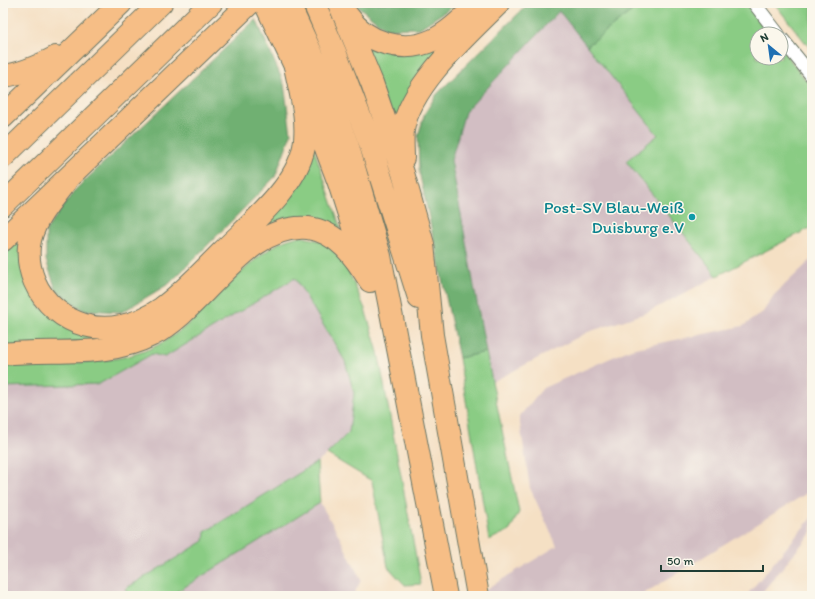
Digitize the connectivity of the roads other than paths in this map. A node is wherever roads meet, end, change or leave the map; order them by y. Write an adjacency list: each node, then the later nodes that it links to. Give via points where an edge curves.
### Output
1 (121, 3): 12 (highway)
2 (161, 3): 18 (highway)
3 (211, 3): 21 (highway)
4 (288, 3): 26 (highway, via 315,61 348,147 380,256)
5 (314, 3): 24 (highway, via 336,52 369,140)
6 (340, 3): 7 (highway, via 351,20 366,34 386,44 408,46 432,40 456,25); 19 (highway, via 372,83)
7 (479, 3)
8 (499, 3): 19 (highway, via 425,83 410,108 403,130)
9 (754, 3): 11 (street)
10 (261, 4): 14 (highway); 20 (highway)
11 (772, 26)
12 (78, 44): 15 (highway, via 40,66 15,75); 17 (highway)
13 (789, 48): 16 (street)
14 (296, 66): 20 (highway, via 305,117 304,147 295,171 277,198 182,292 142,321 120,327 99,328 78,324 52,306 38,288 29,261 34,229); 23 (highway)
15 (3, 76)
16 (812, 76)
17 (3, 117)
18 (3, 156)
19 (403, 173): 24 (highway, via 423,244)
20 (66, 181): 22 (highway)
21 (3, 204)
22 (3, 240)
23 (370, 281): 25 (highway, via 356,258 330,235 316,229 298,227 276,232 254,246 187,311 152,336 109,350); 26 (highway)
24 (432, 335): 28 (highway)
25 (3, 354)
26 (402, 370): 27 (highway)
27 (446, 596)
28 (478, 596)

